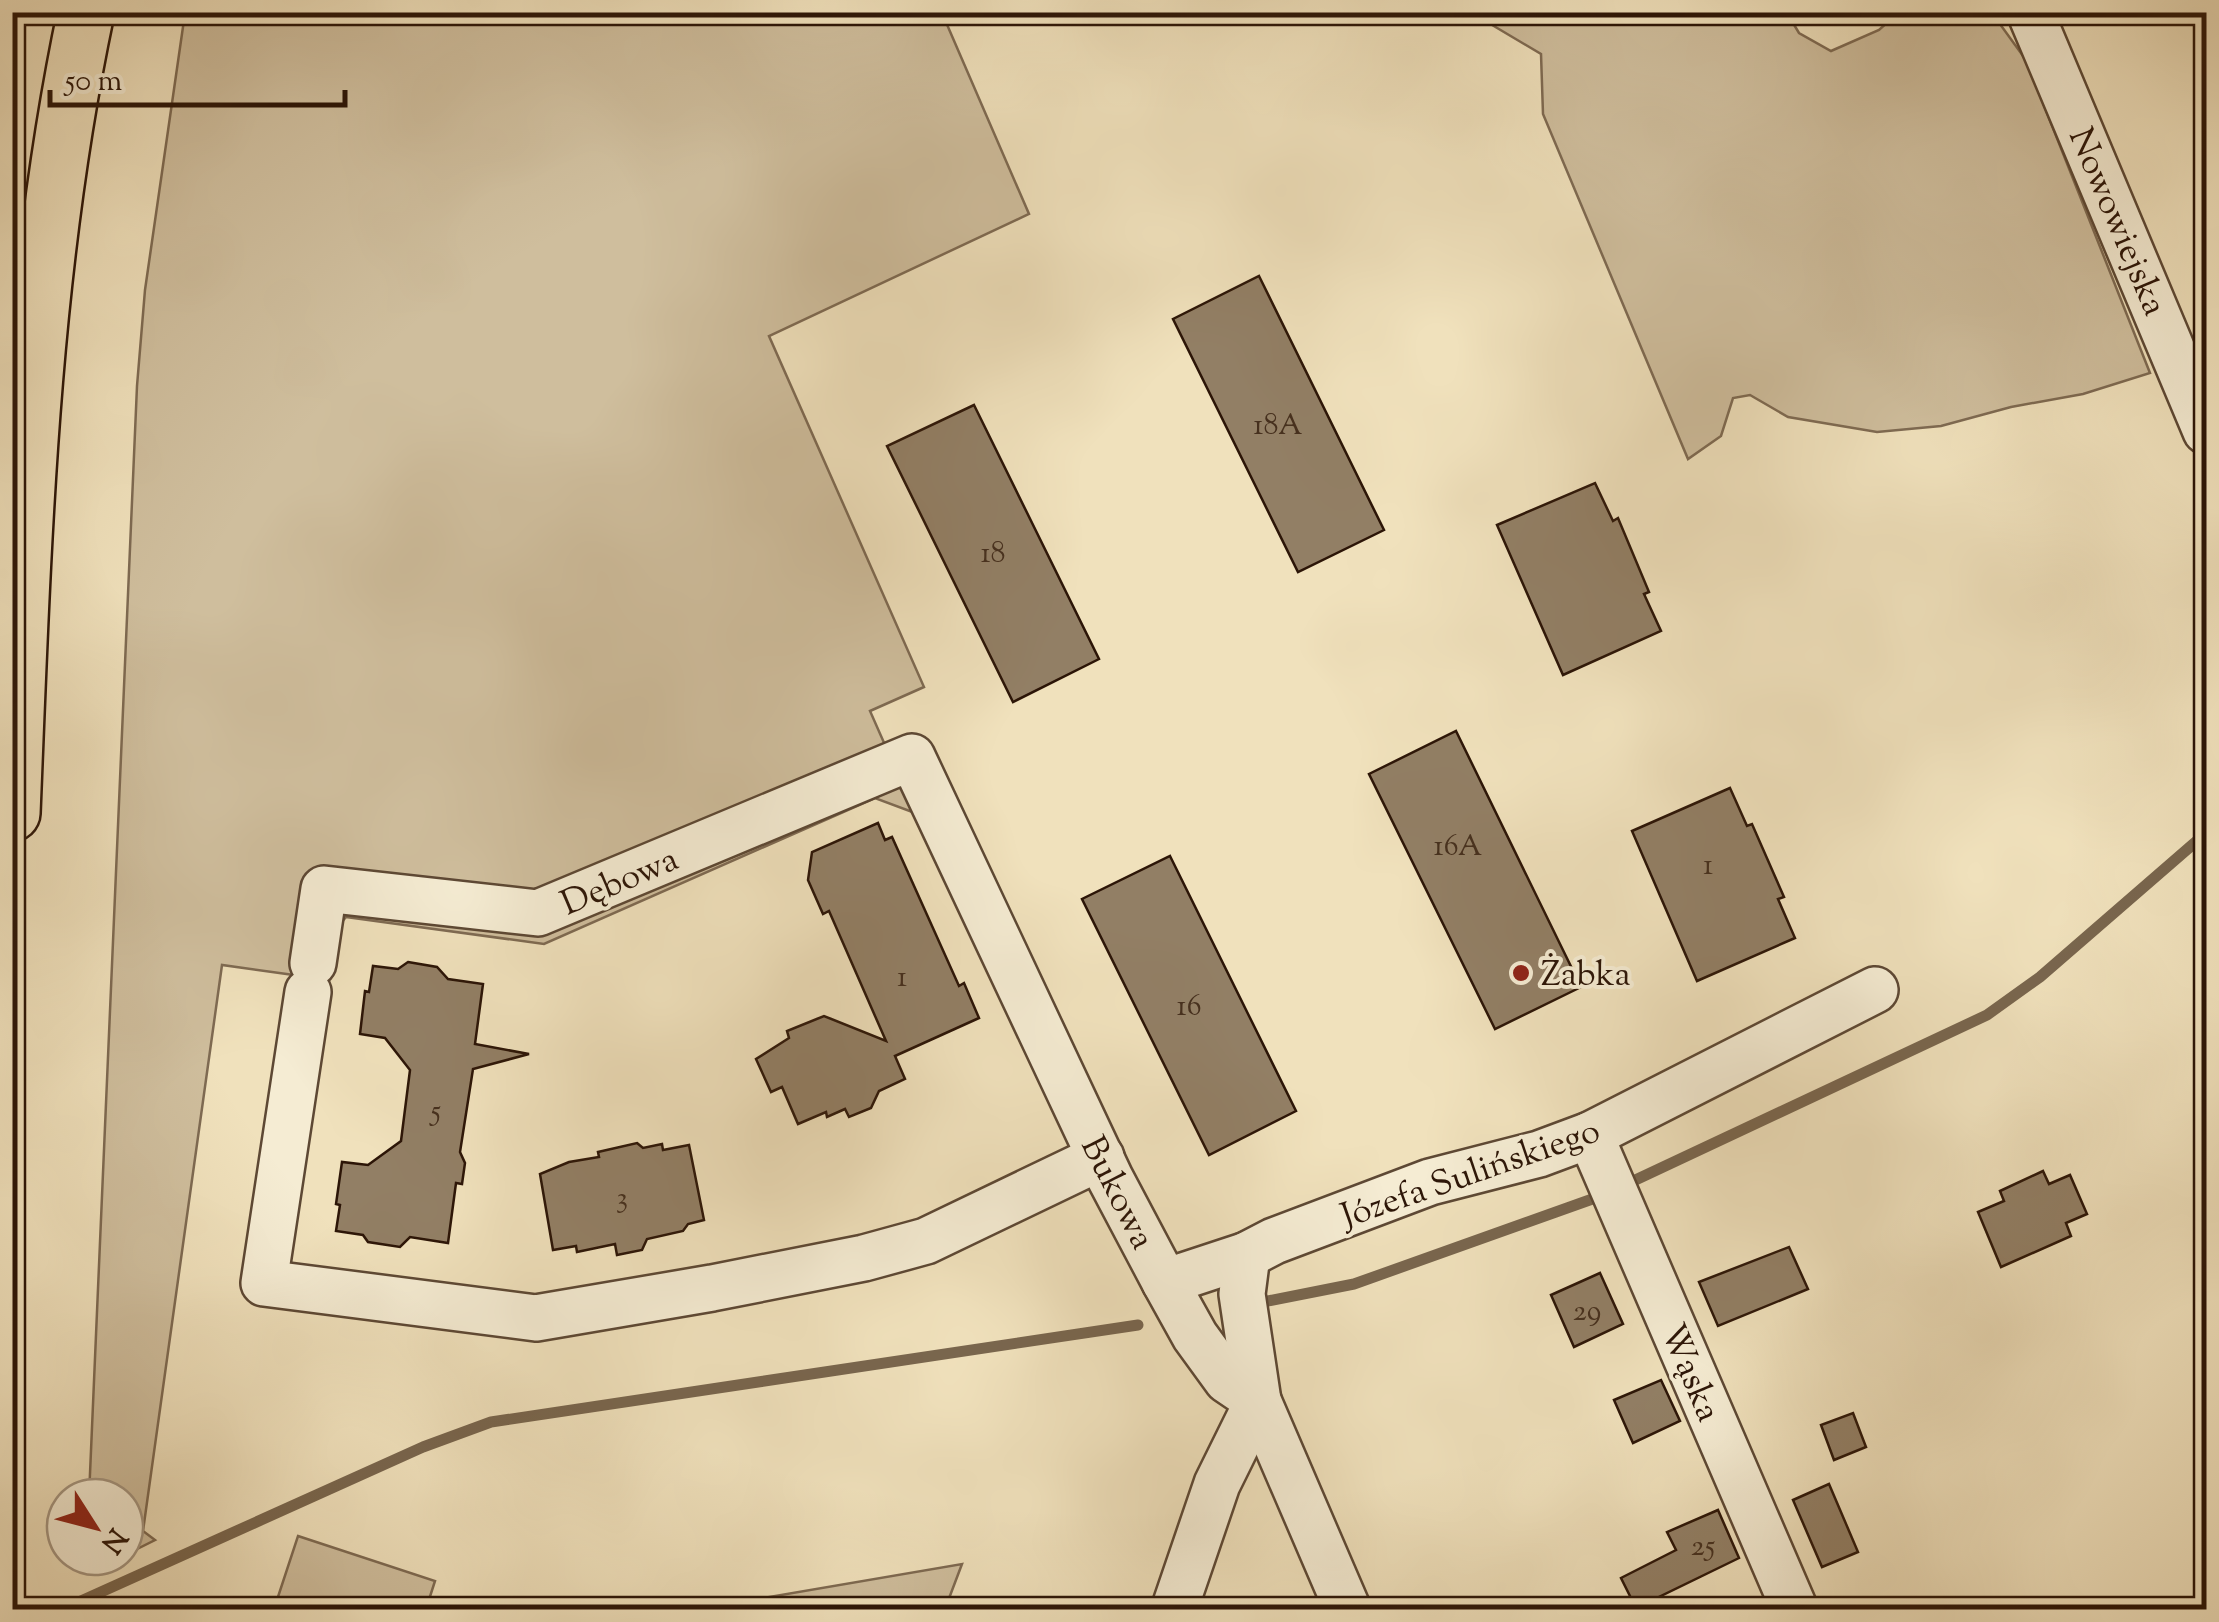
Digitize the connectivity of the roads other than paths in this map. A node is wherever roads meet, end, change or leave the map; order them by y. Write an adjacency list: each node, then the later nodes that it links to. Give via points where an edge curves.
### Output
1 (86, 12): 5 (main road, via 58,154 24,495)
2 (2030, 12): 3 (street, Nowowiejska)
3 (2206, 431)
4 (912, 757): 8 (street, Bukowa); 8 (street, Dębowa, via 538,913 324,889 264,1284 536,1318 926,1241)
5 (12, 813)
6 (1875, 990): 7 (street, Józefa Sulińskiego)
7 (1590, 1134): 9 (street, Józefa Sulińskiego, via 1430,1182); 14 (street, Wąska)
8 (1101, 1158): 10 (street, Bukowa)
9 (1248, 1255): 10 (street, Józefa Sulińskiego); 11 (street, via 1242,1294)
10 (1165, 1282): 11 (street, Bukowa, via 1227,1380)
11 (1258, 1401): 12 (street, via 1217,1484); 13 (street, Bukowa)
12 (1174, 1610)
13 (1348, 1610)
14 (1795, 1610)

